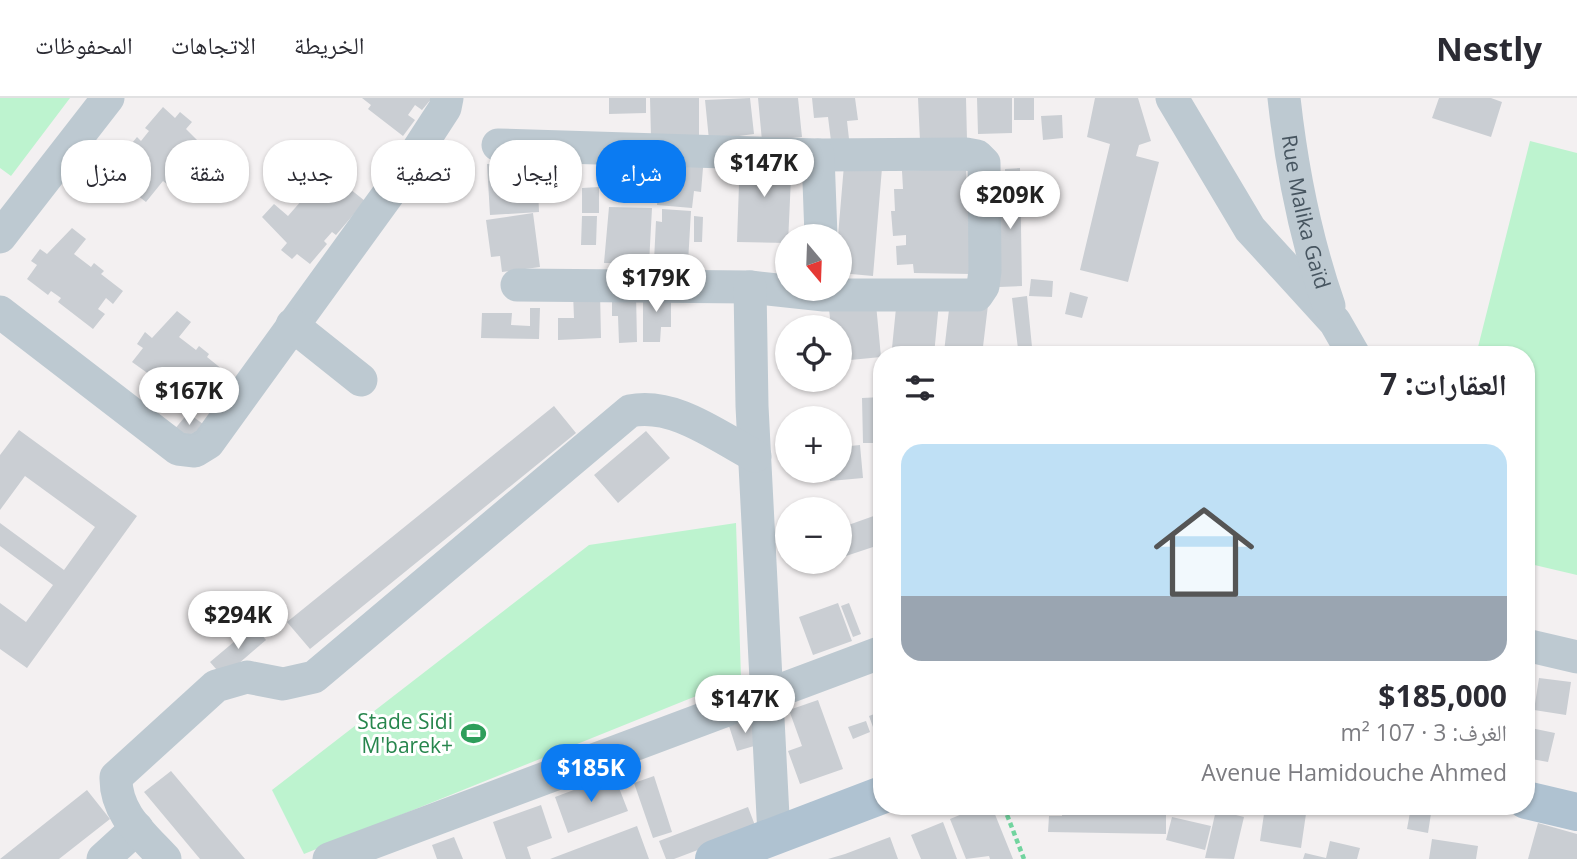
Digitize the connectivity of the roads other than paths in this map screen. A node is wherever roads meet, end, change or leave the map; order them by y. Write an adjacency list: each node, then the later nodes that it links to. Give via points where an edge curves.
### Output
1 (108, 98): 8 (street)
2 (447, 98): 15 (street, via 397,182)
3 (1172, 98): 14 (street, via 1250,229)
4 (1284, 98): 14 (street, Rue Malika Gaïd, via 1308,245)
5 (582, 148): 6 (street)
6 (818, 155): 7 (street); 12 (street, via 966,154 984,163 985,271 977,295)
7 (821, 224)
8 (0, 237)
9 (517, 285): 10 (street)
10 (750, 287): 11 (street); 18 (street)
11 (775, 289)
12 (852, 293)
13 (0, 312): 15 (street, via 178,449 195,451 208,443)
14 (1335, 321): 16 (street)
15 (292, 326): 17 (street)
16 (1349, 346)
17 (361, 380)
18 (755, 456): 22 (street); 26 (street, via 668,411 649,407 630,411 314,677 283,684 247,677 216,686 116,777 122,812)
19 (1535, 647): 21 (street)
20 (873, 655): 22 (street)
21 (1577, 657)
22 (766, 694): 27 (street); 30 (street)
23 (873, 798): 27 (main road)
24 (1535, 802): 25 (main road)
25 (1577, 812)
26 (137, 828): 28 (street); 29 (street)
27 (774, 836): 31 (main road)
28 (103, 859)
29 (164, 859)
30 (329, 859)
31 (714, 859)

